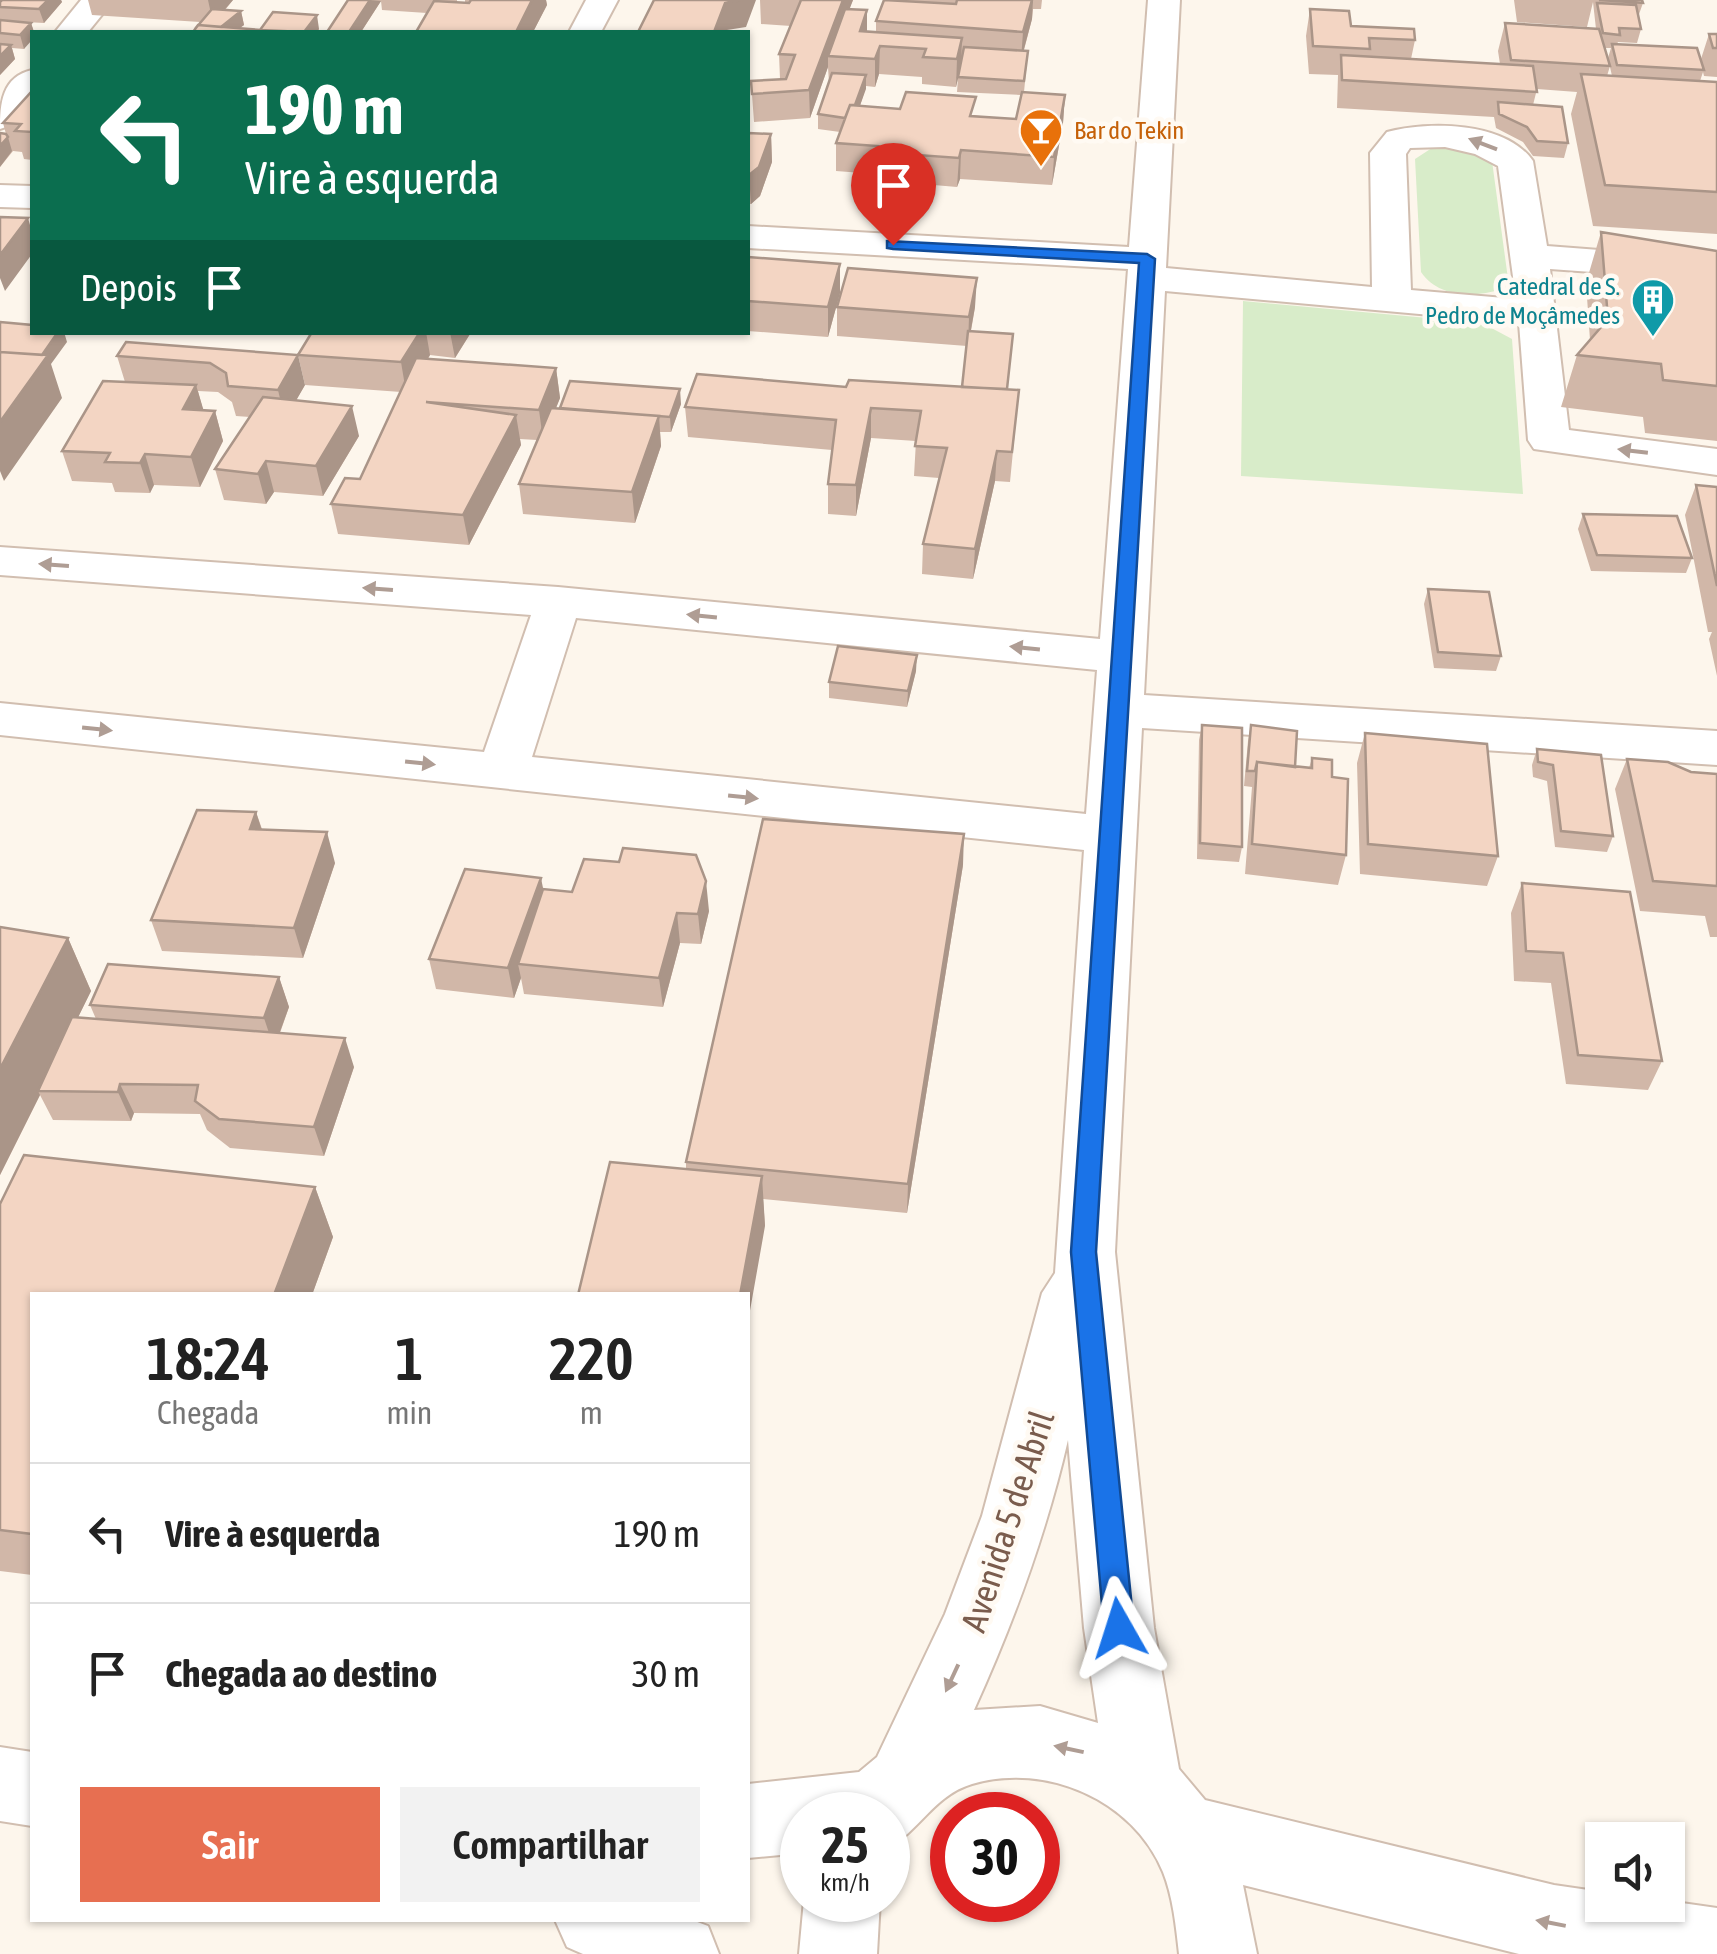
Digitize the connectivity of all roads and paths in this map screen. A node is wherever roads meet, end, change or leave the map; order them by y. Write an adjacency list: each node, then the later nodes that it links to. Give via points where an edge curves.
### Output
1 (98, 0): 4 (street)
2 (602, 0): 5 (street)
3 (1164, 0): 12 (street, Avenida 5 de Abril)
4 (73, 30)
5 (586, 30)
6 (30, 82): 7 (street)
7 (0, 120)
8 (0, 196): 9 (street)
9 (30, 198)
10 (750, 237): 12 (street)
11 (1530, 256): 13 (street); 14 (street, one-way to 14, via 1515,161 1466,138 1400,139 1388,153); 15 (street)
12 (1147, 268): 14 (street); 19 (street, Avenida 5 de Abril)
13 (1717, 270)
14 (1392, 299): 15 (street)
15 (1538, 313): 16 (street, one-way to 15, via 1549,440)
16 (1717, 462)
17 (0, 561): 18 (street, one-way to 17)
18 (558, 602): 19 (street, one-way to 18); 23 (street)
19 (1122, 657): 20 (street, Avenida 5 de Abril)
20 (1119, 710): 22 (street); 24 (street, Avenida 5 de Abril)
21 (0, 719): 23 (street, one-way to 23)
22 (1717, 748)
23 (503, 772): 24 (street, one-way to 24)
24 (1110, 835): 25 (street, Avenida 5 de Abril)
25 (1084, 1252): 28 (street, Avenida 5 de Abril, one-way to 28, via 1016,1516 976,1626); 30 (street, Avenida 5 de Abril, via 1119,1628)
26 (0, 1784): 27 (street)
27 (30, 1789)
28 (875, 1792)
29 (888, 1792): 30 (street, one-way to 29, via 1088,1753 1024,1739 960,1748)
30 (1164, 1811): 35 (street, one-way to 30, via 1554,1924); 38 (street, Avenida 5 de Abril, via 1210,1892)
31 (780, 1818): 32 (street)
32 (750, 1822)
33 (599, 1922): 36 (street)
34 (840, 1922): 37 (street)
35 (1717, 1948)
36 (680, 1954)
37 (838, 1954)
38 (1218, 1954)

